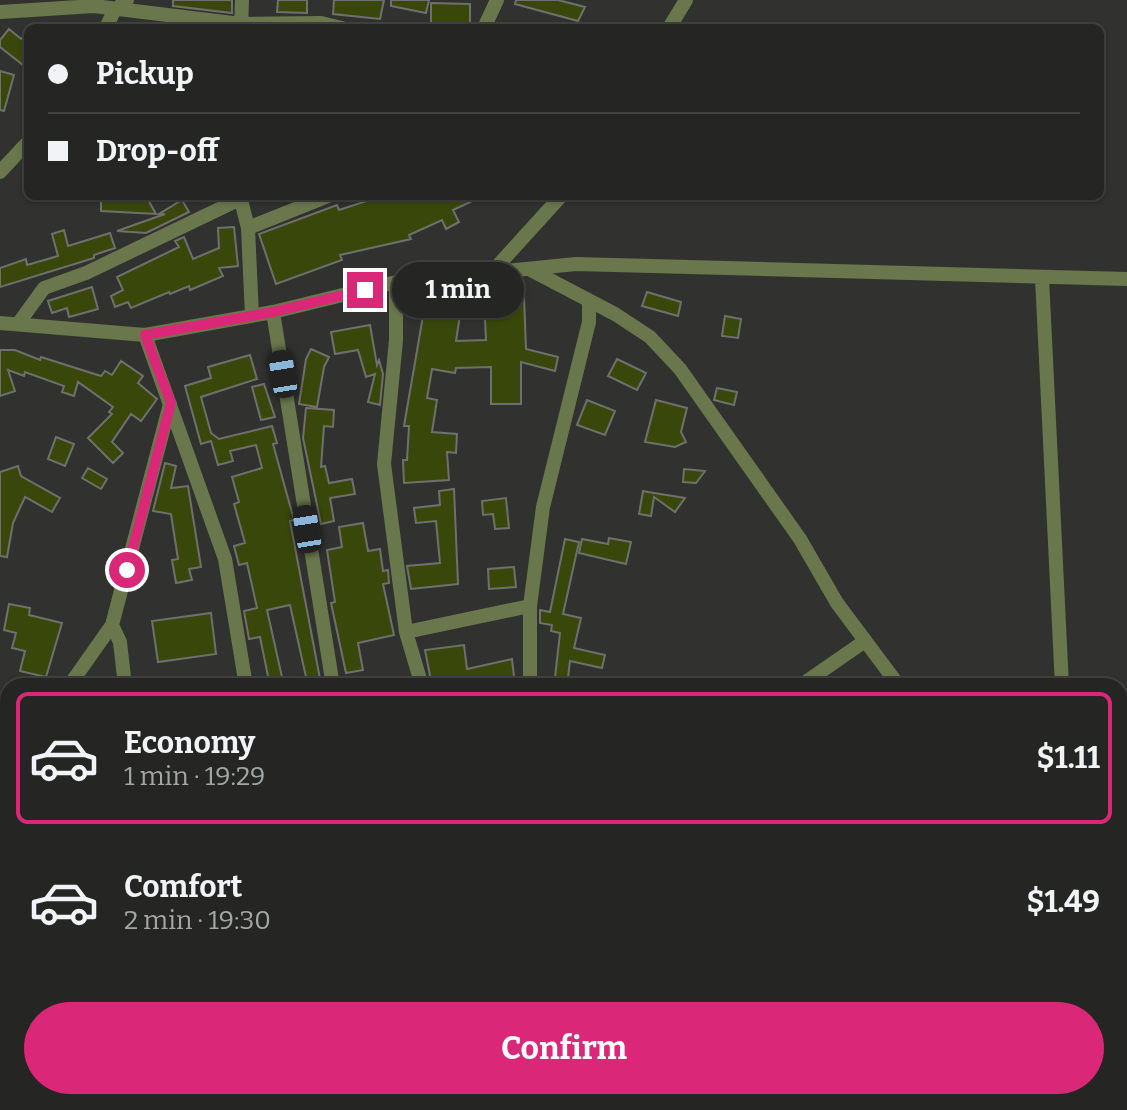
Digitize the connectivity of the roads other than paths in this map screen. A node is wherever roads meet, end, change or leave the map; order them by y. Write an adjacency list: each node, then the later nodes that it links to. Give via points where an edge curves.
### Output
1 (127, 0): 5 (street)
2 (242, 0): 9 (street)
3 (497, 0): 12 (street)
4 (686, 0): 13 (street)
5 (114, 11): 6 (street, via 94,6); 7 (street); 8 (street)
6 (0, 12)
7 (108, 24)
8 (224, 24)
9 (241, 24)
10 (294, 24): 11 (street)
11 (325, 24)
12 (486, 24)
13 (671, 24)
14 (24, 146): 15 (street)
15 (0, 172)
16 (236, 200): 30 (street, via 44,288)
17 (241, 200): 20 (street)
18 (318, 200): 20 (street)
19 (557, 200): 22 (street)
20 (248, 228): 28 (street)
21 (529, 269): 22 (street); 23 (street, via 576,264); 26 (street)
22 (492, 272): 25 (street)
23 (1042, 278): 24 (street); 45 (street)
24 (1127, 279)
25 (396, 282): 27 (street); 35 (street, via 384,464)
26 (589, 303): 33 (street, via 589,322 543,507); 36 (street, via 650,337 680,369)
27 (273, 312): 28 (street); 40 (street)
28 (252, 316): 31 (street)
29 (0, 323): 30 (street)
30 (18, 324): 31 (street)
31 (145, 335): 32 (street)
32 (171, 403): 34 (street); 39 (street, via 225,559)
33 (530, 606): 35 (street); 42 (street)
34 (112, 625): 37 (street); 38 (street, via 120,642)
35 (406, 632): 41 (street)
36 (865, 641): 43 (street); 44 (street)
37 (75, 678)
38 (124, 678)
39 (245, 678)
40 (332, 678)
41 (420, 678)
42 (530, 678)
43 (812, 678)
44 (893, 678)
45 (1062, 678)

